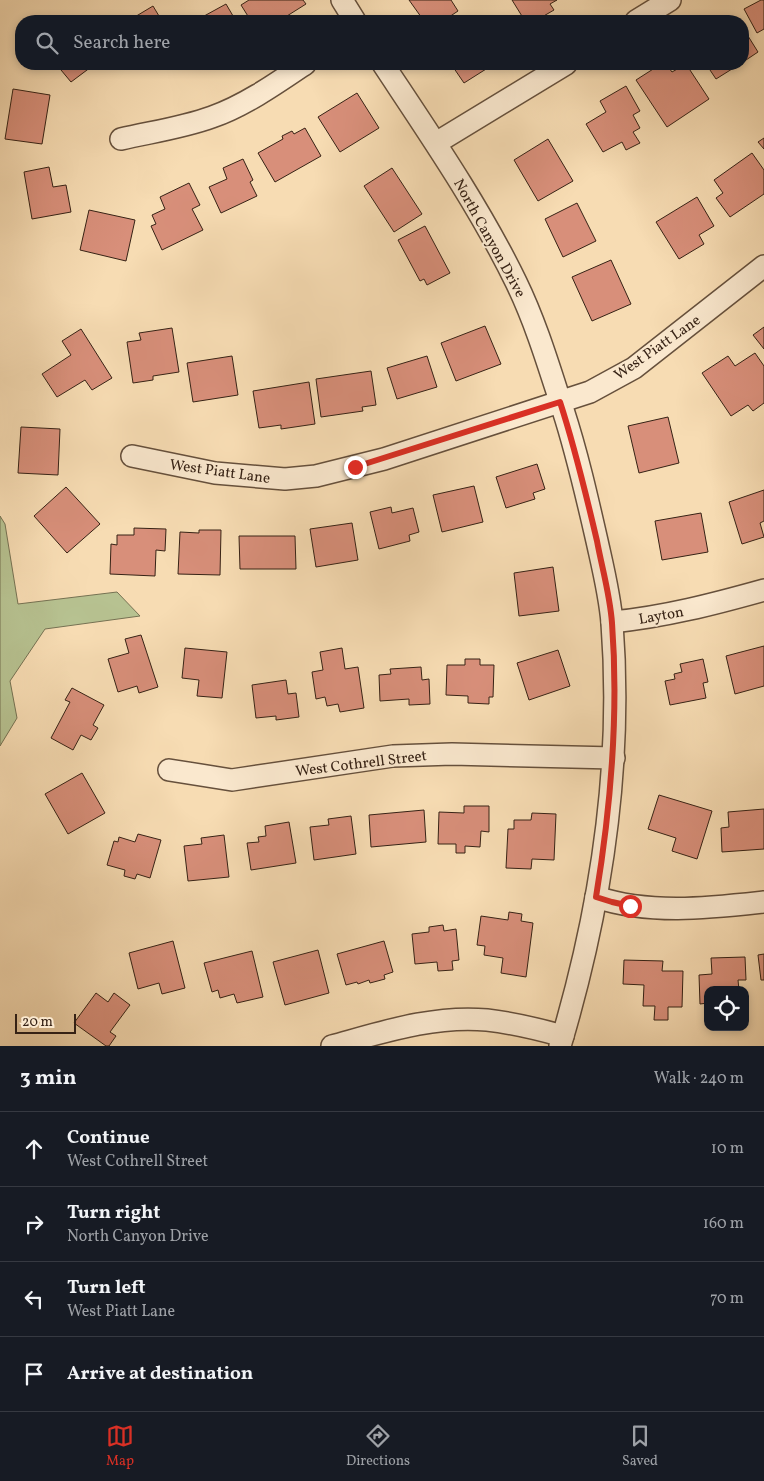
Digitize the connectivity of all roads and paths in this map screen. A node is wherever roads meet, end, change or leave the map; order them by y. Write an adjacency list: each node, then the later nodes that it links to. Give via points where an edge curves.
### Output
1 (342, 0): 3 (street)
2 (670, 0): 4 (street)
3 (351, 15)
4 (646, 15)
5 (296, 70): 8 (street, via 268,90 213,117)
6 (387, 70): 9 (street, North Canyon Drive)
7 (556, 70): 9 (street)
8 (121, 138)
9 (436, 143): 11 (street, North Canyon Drive, via 498,246 531,317)
10 (764, 266): 11 (street, West Piatt Lane, via 634,368 590,392)
11 (560, 402): 12 (street, West Piatt Lane, via 384,459 316,476 285,480 215,473); 14 (street, North Canyon Drive, via 580,466)
12 (132, 456)
13 (764, 590): 14 (street, Layton, via 711,605)
14 (612, 622): 15 (street, North Canyon Drive)
15 (614, 758): 16 (street, West Cothrell Street, via 452,754 393,756 232,780); 17 (street, North Canyon Drive)
16 (169, 770)
17 (596, 897): 18 (street, via 654,908); 19 (street, North Canyon Drive)
18 (764, 902)
19 (561, 1041): 20 (street, via 525,1026 486,1020 447,1020 408,1026)
20 (332, 1046)

